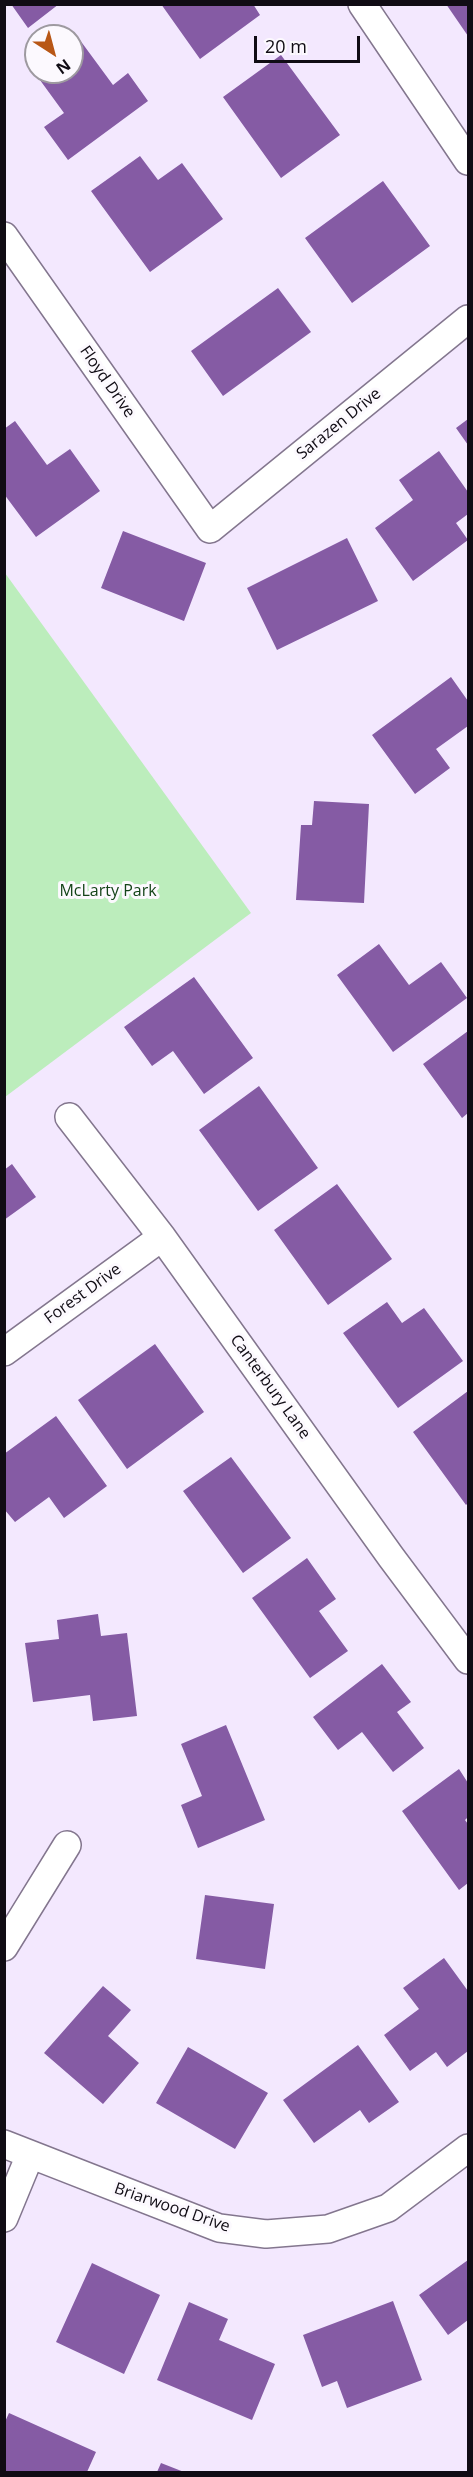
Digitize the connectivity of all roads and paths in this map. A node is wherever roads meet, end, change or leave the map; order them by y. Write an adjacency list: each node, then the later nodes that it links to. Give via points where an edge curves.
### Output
1 (362, 4): 2 (street)
2 (468, 161)
3 (4, 236): 5 (street, Floyd Drive)
4 (468, 319): 5 (street, Sarazen Drive)
5 (210, 529)
6 (69, 1117): 7 (street, Canterbury Lane)
7 (162, 1237): 8 (street, Forest Drive); 9 (street, Canterbury Lane)
8 (4, 1352)
9 (468, 1660)
10 (67, 1845): 11 (street)
11 (4, 1947)
12 (4, 2144): 14 (street, Briarwood Drive)
13 (468, 2148): 14 (street, Briarwood Drive, via 388,2208 328,2229 266,2234 219,2228)
14 (30, 2156): 15 (street)
15 (4, 2218)

